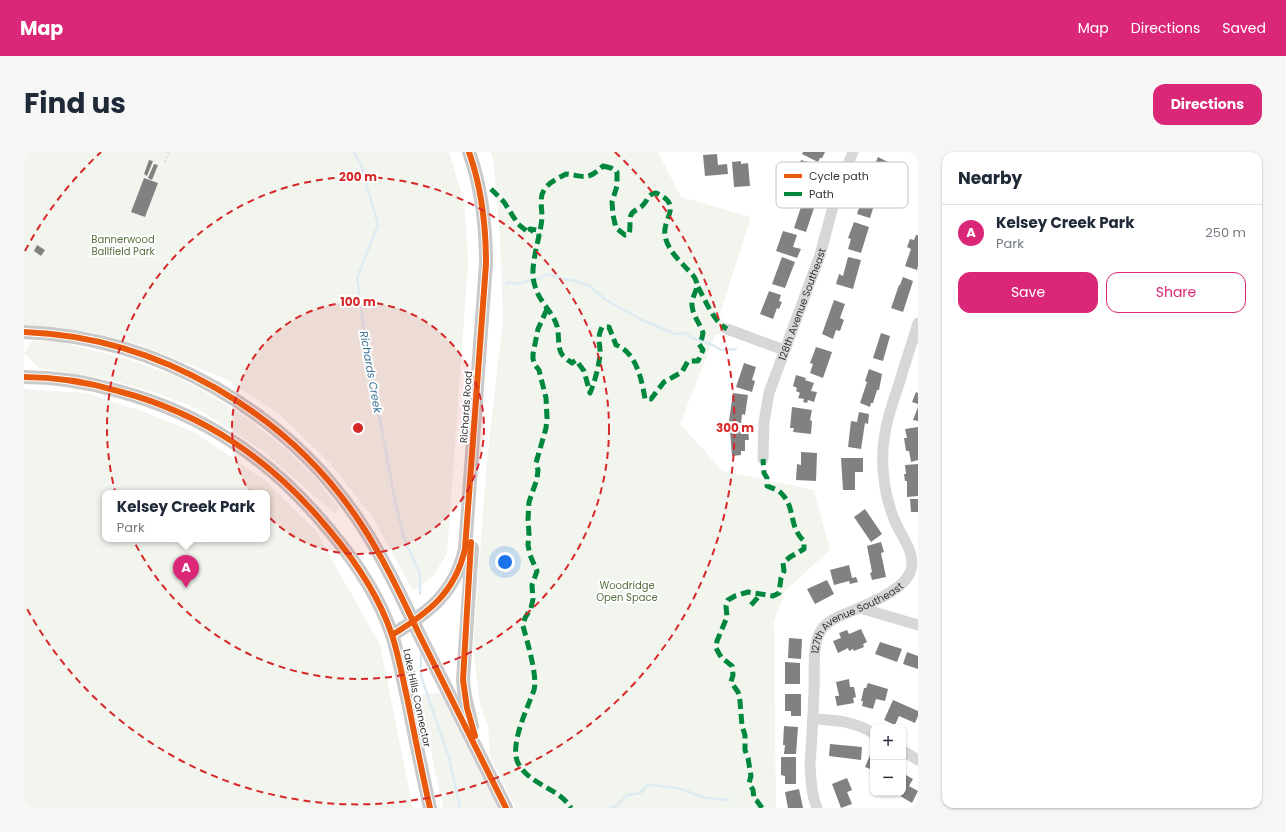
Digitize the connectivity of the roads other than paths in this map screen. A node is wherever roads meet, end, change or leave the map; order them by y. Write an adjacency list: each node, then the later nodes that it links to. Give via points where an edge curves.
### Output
1 (469, 152): 11 (main road, Richards Road, via 480,194 486,235 486,282)
2 (853, 152): 3 (street, 128th Avenue Southeast)
3 (849, 162)
4 (832, 208): 8 (street, 128th Avenue Southeast, via 820,255)
5 (918, 323): 12 (street, 127th Avenue Southeast, via 884,430 882,452 887,497 894,520 911,554 911,570 903,584)
6 (727, 330): 8 (street)
7 (24, 332): 13 (main road, Lake Hills Connector, via 80,338 146,356 196,377 266,422 301,453 347,504 382,559)
8 (784, 350): 10 (street, 128th Avenue Southeast, via 766,406)
9 (24, 377): 15 (main road, Lake Hills Connector, via 82,382 135,395 190,417 238,444 281,479 315,512 333,534 369,585)
10 (763, 459)
11 (470, 489): 13 (main road, Richards Road, via 465,549 456,577 437,602); 19 (main road, via 472,550 463,680 467,708)
12 (860, 608): 14 (street); 16 (street, 127th Avenue Southeast, via 833,619 819,634 815,653)
13 (413, 621): 15 (main road, Richards Road); 19 (main road, Lake Hills Connector)
14 (918, 625)
15 (392, 635): 21 (main road, Lake Hills Connector)
16 (813, 718): 17 (street, via 854,723); 23 (street, 127th Avenue Southeast, via 811,780 813,799)
17 (870, 731)
18 (906, 753): 20 (street)
19 (480, 757): 22 (main road, Lake Hills Connector)
20 (918, 760)
21 (430, 808)
22 (506, 808)
23 (817, 808)

